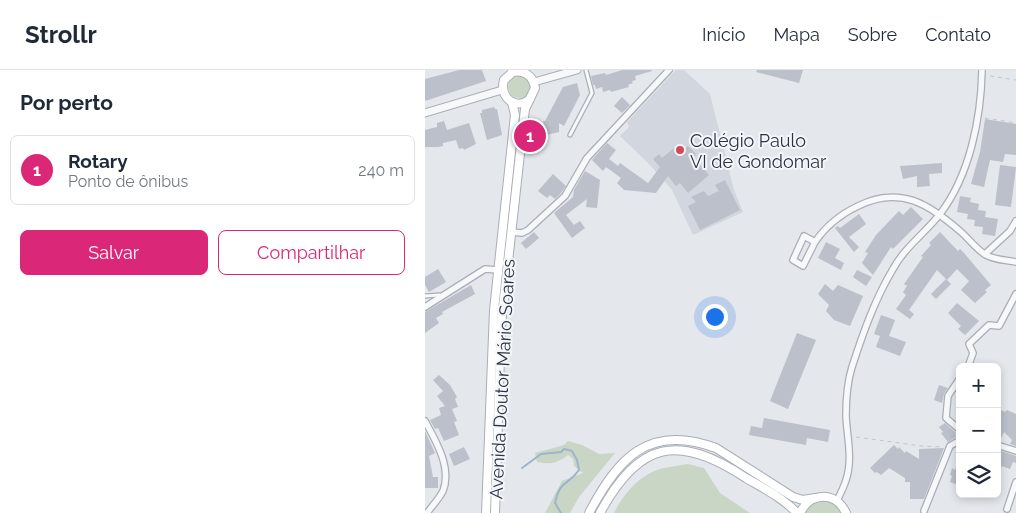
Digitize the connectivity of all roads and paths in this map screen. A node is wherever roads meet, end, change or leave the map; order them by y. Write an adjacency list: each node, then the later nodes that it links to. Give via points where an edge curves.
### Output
1 (577, 70): 6 (street)
2 (586, 70): 14 (lane, via 592,93)
3 (669, 70): 17 (street, via 587,158 557,205 522,233)
4 (513, 71): 6 (main road, via 523,71); 8 (main road, via 504,80)
5 (981, 72): 7 (path); 12 (street)
6 (531, 77): 9 (main road, via 534,93)
7 (1016, 80)
8 (502, 90): 10 (main road); 11 (street)
9 (531, 97): 10 (main road, via 522,103); 17 (main road, Avenida Doutor Mário Soares, via 525,109)
10 (512, 102): 21 (main road, Avenida Doutor Mário Soares, via 515,115)
11 (425, 113)
12 (977, 116): 13 (path); 15 (street, via 959,180)
13 (1016, 124)
14 (570, 135)
15 (939, 215): 18 (street, via 914,200 882,196 851,209 822,231); 19 (street); 30 (street, via 897,262 868,319 847,387)
16 (1016, 221): 19 (street)
17 (511, 232): 42 (main road, Avenida Doutor Mário Soares, via 501,325)
18 (815, 242): 18 (street, via 804,236 793,260 803,266)
19 (985, 254): 20 (street)
20 (1016, 262)
21 (498, 270): 23 (street, via 485,269); 41 (main road, Avenida Doutor Mário Soares, via 491,346)
22 (1016, 294): 26 (street, via 999,326 989,325 969,344 973,353)
23 (443, 295): 24 (lane); 25 (street)
24 (425, 296)
25 (425, 307)
26 (969, 363)
27 (956, 384): 29 (street, via 948,396 946,418)
28 (425, 421): 40 (street, via 442,458 445,482 440,496)
29 (956, 427)
30 (848, 436): 33 (path); 37 (street, via 848,469)
31 (956, 442): 33 (street)
32 (1001, 446): 34 (street)
33 (949, 449): 39 (street)
34 (1016, 451)
35 (1016, 482): 38 (street)
36 (815, 498): 37 (main road); 43 (main road, via 803,500 793,497 716,448 693,441 671,440 637,451 620,464); 45 (main road)
37 (837, 501): 46 (main road)
38 (1007, 509)
39 (924, 511)
40 (427, 513)
41 (486, 513)
42 (495, 513)
43 (589, 513)
44 (600, 513): 45 (main road, via 618,482 634,466 652,455 681,450 705,455 725,464)
45 (798, 513)
46 (846, 513)

